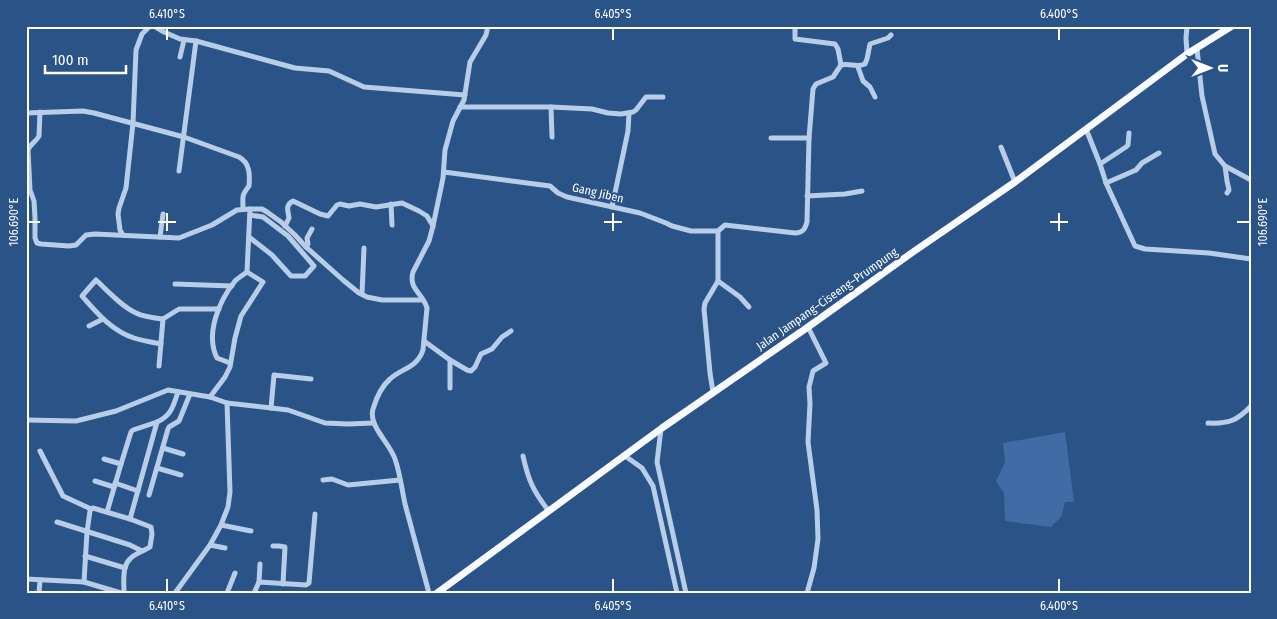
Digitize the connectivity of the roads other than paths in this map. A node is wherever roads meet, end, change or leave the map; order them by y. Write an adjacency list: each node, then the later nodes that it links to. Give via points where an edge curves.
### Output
1 (150, 26): 23 (street, via 142,34 136,50)
2 (154, 26): 8 (street)
3 (488, 26): 15 (street, via 470,62)
4 (795, 26): 13 (street, via 795,39 835,44)
5 (1187, 26): 11 (street)
6 (1232, 26): 10 (main road, Jalan Jampang–Ciseeng–Prumpung)
7 (891, 36): 14 (street, via 870,44 868,59)
8 (184, 40): 9 (street); 12 (street)
9 (196, 41): 15 (street, via 295,68 329,71 364,87); 27 (street)
10 (1197, 49): 11 (main road, Jalan Jampang–Ciseeng–Prumpung); 33 (street, via 1202,96 1214,151)
11 (1187, 54): 24 (main road, Jalan Jampang–Ciseeng–Prumpung)
12 (180, 57)
13 (841, 65): 14 (street); 29 (street, via 833,77 816,84 813,89)
14 (858, 67): 16 (street, via 862,79)
15 (465, 95): 19 (street)
16 (875, 96)
17 (663, 97): 22 (street, via 646,97 636,110)
18 (551, 106): 19 (street); 22 (street); 26 (street)
19 (460, 107): 35 (street, via 445,150)
20 (40, 112): 21 (street); 23 (street, via 84,111); 53 (street, via 39,136 28,150 37,243 69,246 78,244 86,235)
21 (26, 113)
22 (629, 113): 43 (street)
23 (133, 123): 27 (street); 53 (street, via 126,188 119,208 119,228)
24 (1086, 129): 32 (street); 37 (main road, Jalan Jampang–Ciseeng–Prumpung)
25 (1129, 133): 32 (street, via 1128,145)
26 (552, 136)
27 (184, 137): 34 (street); 45 (street, via 246,162 250,183 244,193)
28 (771, 138): 29 (street)
29 (810, 138): 41 (street)
30 (1001, 147): 37 (street)
31 (1159, 153): 38 (street, via 1136,170)
32 (1100, 164): 38 (street)
33 (1225, 166): 36 (street); 40 (street)
34 (178, 171)
35 (444, 172): 43 (street, Gang Jiben, via 550,186 567,197); 50 (street)
36 (1251, 180)
37 (1015, 182): 70 (main road, Jalan Jampang–Ciseeng–Prumpung)
38 (1106, 183): 58 (street, via 1138,248)
39 (862, 191): 41 (street)
40 (1227, 193)
41 (807, 196): 52 (street, Gang Jiben, via 807,222 800,233 725,225)
42 (391, 204): 48 (street); 49 (street, via 376,207 340,204 328,216 293,201 287,206 289,218); 50 (street, via 402,203 419,211)
43 (612, 207): 52 (street, Gang Jiben, via 640,213 672,226)
44 (250, 208): 45 (street); 47 (street); 49 (street, via 267,212)
45 (243, 209): 54 (street, via 184,237)
46 (163, 214): 54 (street)
47 (250, 215): 55 (street); 55 (street, via 263,217 288,236 314,266 305,276 291,276)
48 (392, 225)
49 (285, 226): 56 (street)
50 (433, 226): 64 (street, via 411,277)
51 (312, 229): 56 (street)
52 (718, 231): 60 (street)
53 (123, 235): 54 (street)
54 (160, 237)
55 (249, 237): 59 (street)
56 (306, 247): 63 (street)
57 (364, 248): 63 (street)
58 (1251, 259)
59 (247, 272): 62 (street); 75 (street, via 263,282 242,316)
60 (718, 281): 65 (street); 80 (street, via 704,309)
61 (175, 284): 62 (street)
62 (232, 286): 66 (street)
63 (362, 294): 64 (street, via 382,300)
64 (422, 300): 72 (street, via 427,308)
65 (749, 307)
66 (219, 309): 68 (street, via 178,309); 75 (street, via 212,335 214,353 217,358)
67 (103, 319): 68 (street, via 82,296 96,280 136,313); 69 (street); 73 (street, via 133,338)
68 (163, 319): 73 (street)
69 (89, 326)
70 (808, 327): 80 (main road, Jalan Jampang–Ciseeng–Prumpung); 139 (street, via 826,364 813,371 809,386 808,448 818,539)
71 (511, 331): 74 (street, via 492,349 481,354 471,371)
72 (424, 341): 74 (street); 88 (street, via 417,362 385,385 373,409)
73 (161, 344): 76 (street)
74 (450, 360): 78 (street)
75 (230, 362): 82 (street)
76 (160, 366)
77 (311, 379): 85 (street, via 274,375)
78 (450, 388)
79 (178, 392): 81 (street); 86 (street, via 168,390 116,411 76,421); 87 (street, via 166,418)
80 (713, 392): 90 (main road, Jalan Jampang–Ciseeng–Prumpung)
81 (190, 394): 82 (street); 91 (street, via 178,421 169,427)
82 (210, 397): 83 (street)
83 (227, 403): 85 (street); 114 (street, via 230,492)
84 (1251, 406): 89 (street, via 1229,422)
85 (271, 408): 88 (street, via 288,410 325,423)
86 (26, 420)
87 (157, 422): 97 (street, via 130,432); 104 (street)
88 (373, 423): 101 (street, via 396,460)
89 (1208, 424)
90 (662, 428): 95 (main road, Jalan Jampang–Ciseeng–Prumpung); 106 (street, via 657,462)
91 (163, 448): 93 (street); 98 (street)
92 (40, 451): 108 (street, via 63,496)
93 (183, 454)
94 (523, 456): 109 (street, via 534,491)
95 (626, 456): 107 (street, via 642,468 653,486); 109 (main road, Jalan Jampang–Ciseeng–Prumpung)
96 (104, 459): 97 (street)
97 (121, 464): 103 (street)
98 (157, 468): 99 (street); 105 (street)
99 (181, 475)
100 (323, 480): 101 (street, via 332,479 348,485)
101 (400, 480): 135 (street)
102 (95, 481): 103 (street)
103 (115, 485): 104 (street); 110 (street)
104 (138, 491): 112 (street)
105 (149, 495)
106 (667, 502): 107 (street); 138 (street)
107 (658, 504): 137 (street)
108 (91, 509): 110 (street); 116 (street)
109 (548, 510): 136 (main road, Jalan Jampang–Ciseeng–Prumpung)
110 (107, 512): 112 (street)
111 (315, 514): 129 (street, via 308,583)
112 (130, 519): 120 (street, via 151,527 151,545)
113 (57, 522): 116 (street)
114 (221, 525): 115 (street); 117 (street)
115 (251, 531)
116 (87, 532): 120 (street); 121 (street)
117 (210, 545): 119 (street); 132 (street)
118 (273, 546): 129 (street, via 286,547)
119 (225, 548)
120 (142, 551): 123 (street, via 128,560)
121 (85, 556): 123 (street); 127 (street)
122 (260, 564): 128 (street)
123 (125, 568): 131 (street)
124 (234, 573): 133 (street)
125 (26, 578): 126 (street)
126 (40, 580): 127 (street); 130 (street)
127 (84, 582): 131 (street)
128 (260, 582): 129 (street); 134 (street)
129 (284, 584)
130 (39, 593)
131 (123, 593)
132 (175, 593)
133 (227, 593)
134 (254, 593)
135 (429, 593)
136 (437, 593)
137 (677, 593)
138 (686, 593)
139 (807, 593)

